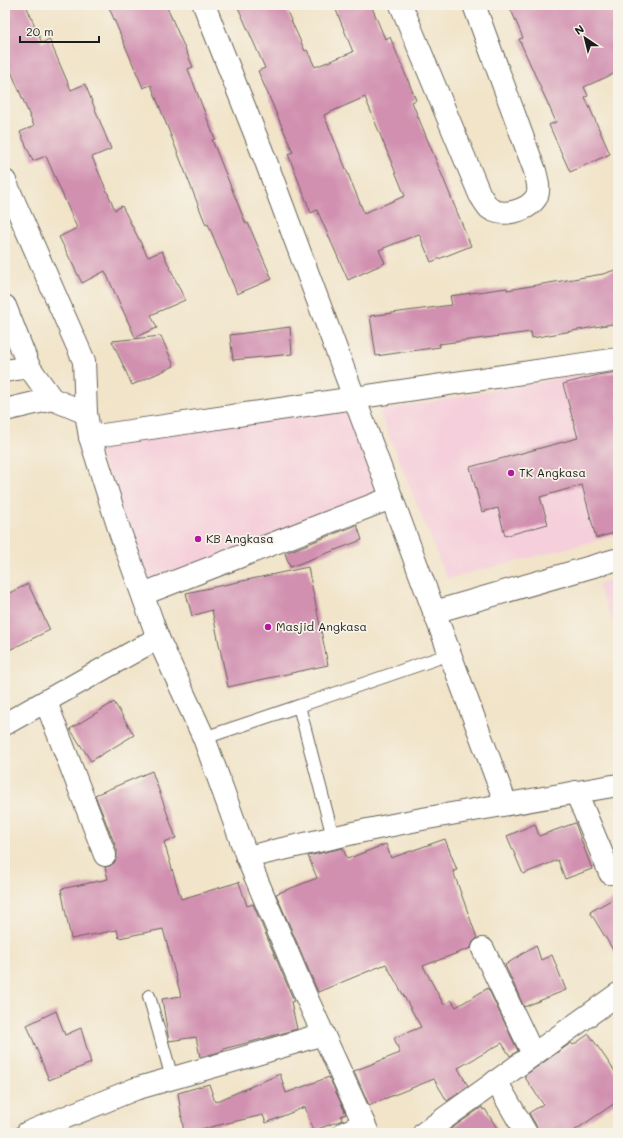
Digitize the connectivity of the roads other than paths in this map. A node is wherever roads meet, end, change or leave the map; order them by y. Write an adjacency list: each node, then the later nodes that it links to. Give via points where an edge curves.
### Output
1 (204, 5): 9 (street, via 265,159)
2 (401, 5): 3 (street, via 480,195 489,208 502,214 529,205 537,196 538,185)
3 (474, 5)
4 (5, 181): 12 (street, via 84,361)
5 (5, 306): 7 (street)
6 (618, 359): 9 (street)
7 (29, 367): 8 (street); 10 (street)
8 (5, 371)
9 (354, 398): 13 (street); 14 (street)
10 (52, 399): 11 (street); 12 (street)
11 (5, 410)
12 (86, 413): 13 (street)
13 (90, 437): 16 (street)
14 (391, 498): 16 (street); 17 (street)
15 (615, 560): 17 (street)
16 (143, 594): 18 (street)
17 (434, 612): 19 (street)
18 (158, 638): 20 (street); 23 (street)
19 (450, 654): 21 (lane); 26 (street)
20 (46, 702): 22 (street); 28 (street)
21 (299, 706): 23 (lane); 27 (lane)
22 (5, 724)
23 (204, 738): 29 (street)
24 (618, 785): 25 (street)
25 (576, 792): 26 (street); 30 (street)
26 (506, 804): 27 (street)
27 (333, 837): 29 (street)
28 (105, 855)
29 (247, 857): 34 (street)
30 (610, 873)
31 (483, 949): 35 (street)
32 (618, 994): 35 (street)
33 (149, 996): 36 (lane)
34 (324, 1034): 36 (street); 38 (street)
35 (533, 1054): 37 (street)
36 (172, 1078): 39 (street, via 135,1089)
37 (496, 1081): 41 (street); 42 (street)
38 (366, 1129): 40 (street)
39 (27, 1133)
40 (344, 1133)
41 (424, 1133)
42 (526, 1133)

